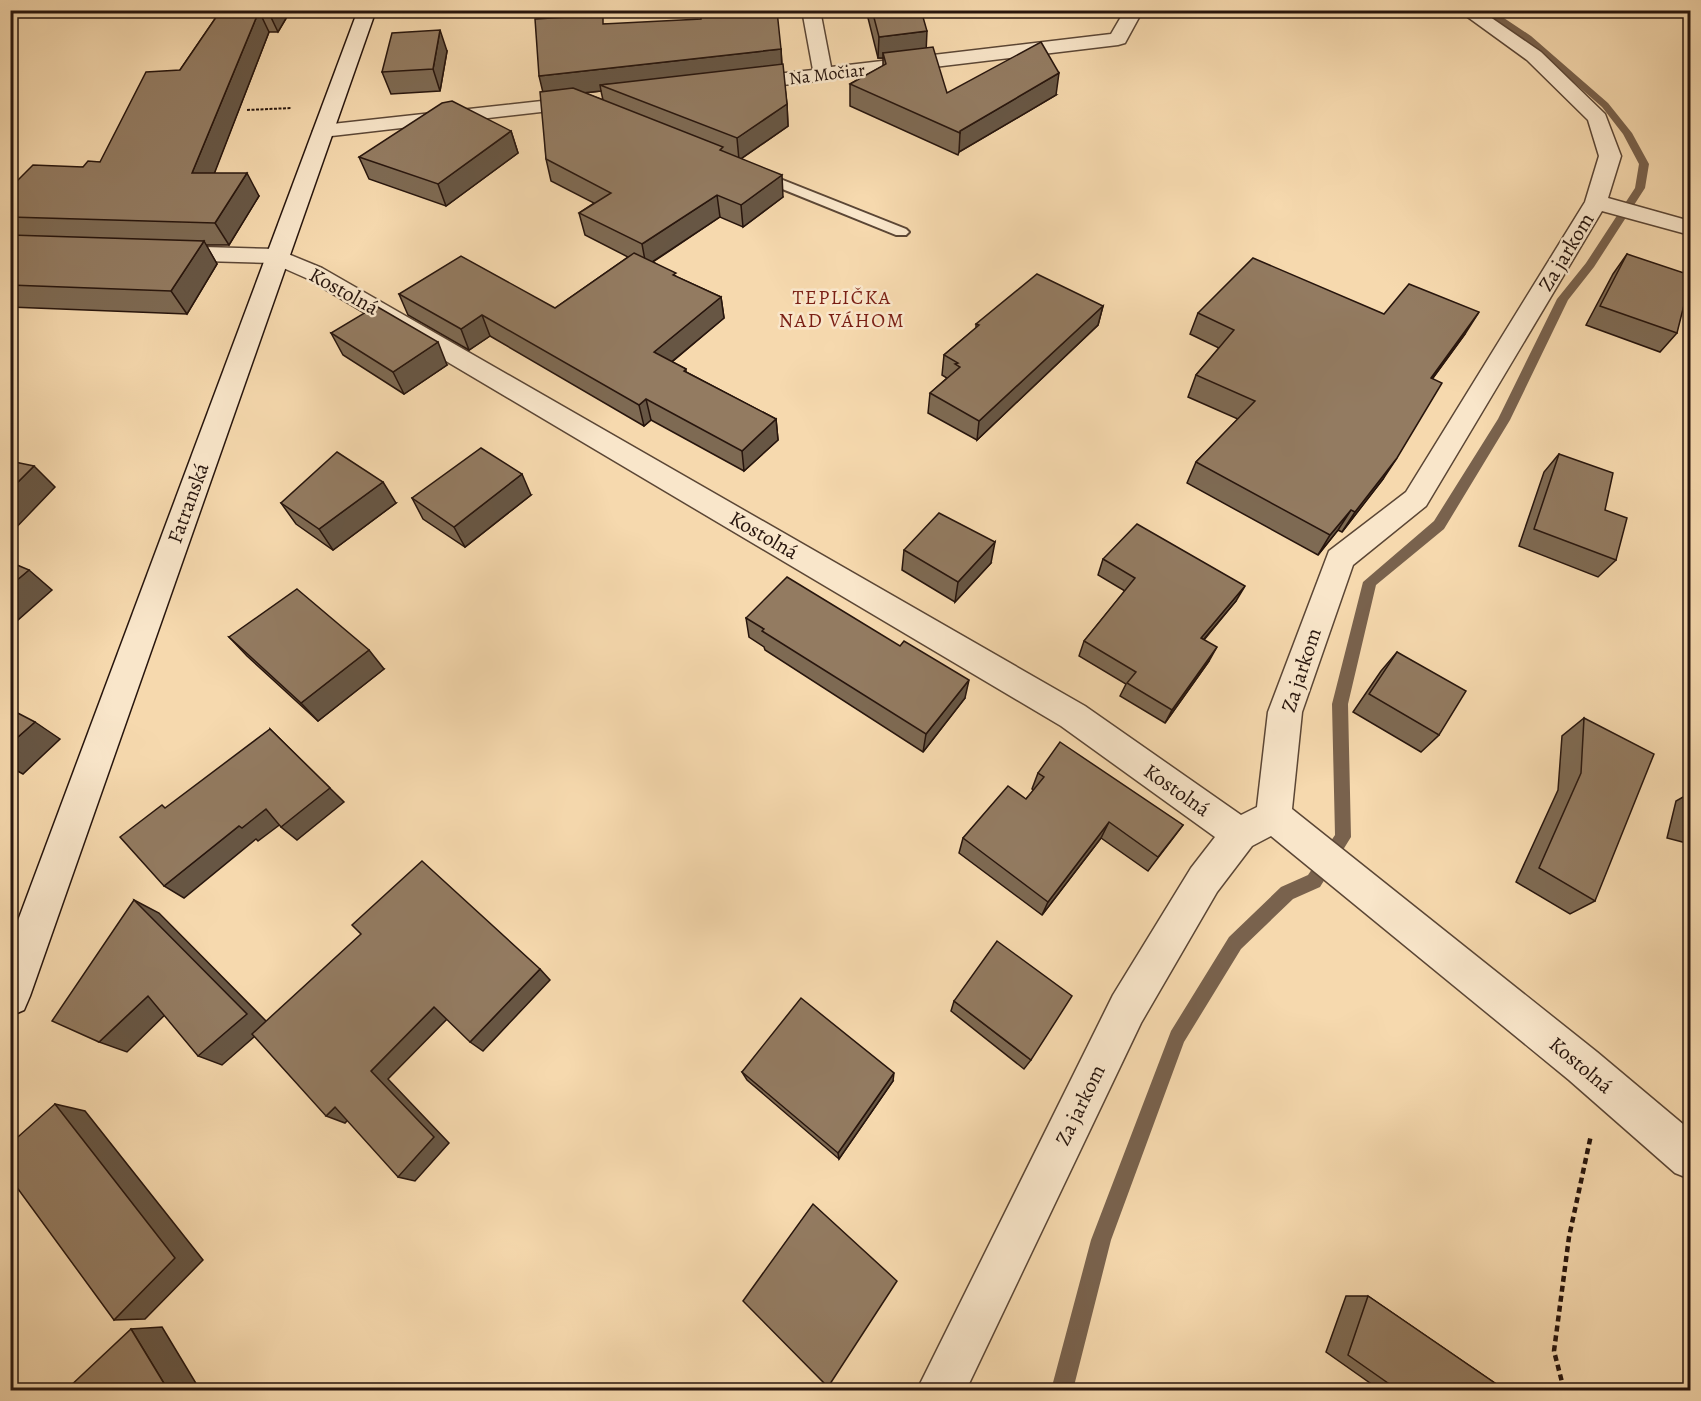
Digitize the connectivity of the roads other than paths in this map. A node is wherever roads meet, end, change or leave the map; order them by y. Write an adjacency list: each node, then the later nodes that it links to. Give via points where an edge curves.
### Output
1 (367, 10): 8 (street, Fatranská)
2 (811, 10): 5 (street)
3 (1134, 10): 5 (street, Na Močiar, via 1118,39)
4 (1467, 10): 10 (street, Za jarkom, via 1534,56 1598,118 1610,156)
5 (823, 74): 6 (street, Na Močiar)
6 (719, 86)
7 (602, 106): 8 (street, via 579,103)
8 (323, 131): 14 (street, Fatranská)
9 (746, 170): 12 (lane)
10 (1604, 204): 11 (street); 15 (street, Za jarkom, via 1416,499 1340,559 1286,712)
11 (1690, 228)
12 (901, 232)
13 (142, 252): 14 (street)
14 (276, 256): 16 (street, Kostolná, via 314,273 1073,716); 17 (street, Fatranská)
15 (1274, 816): 16 (street, Za jarkom); 18 (street, Kostolná, via 1464,968)
16 (1239, 834): 19 (street, Za jarkom, via 1204,880 1127,1009)
17 (10, 996)
18 (1690, 1158)
19 (941, 1390)

